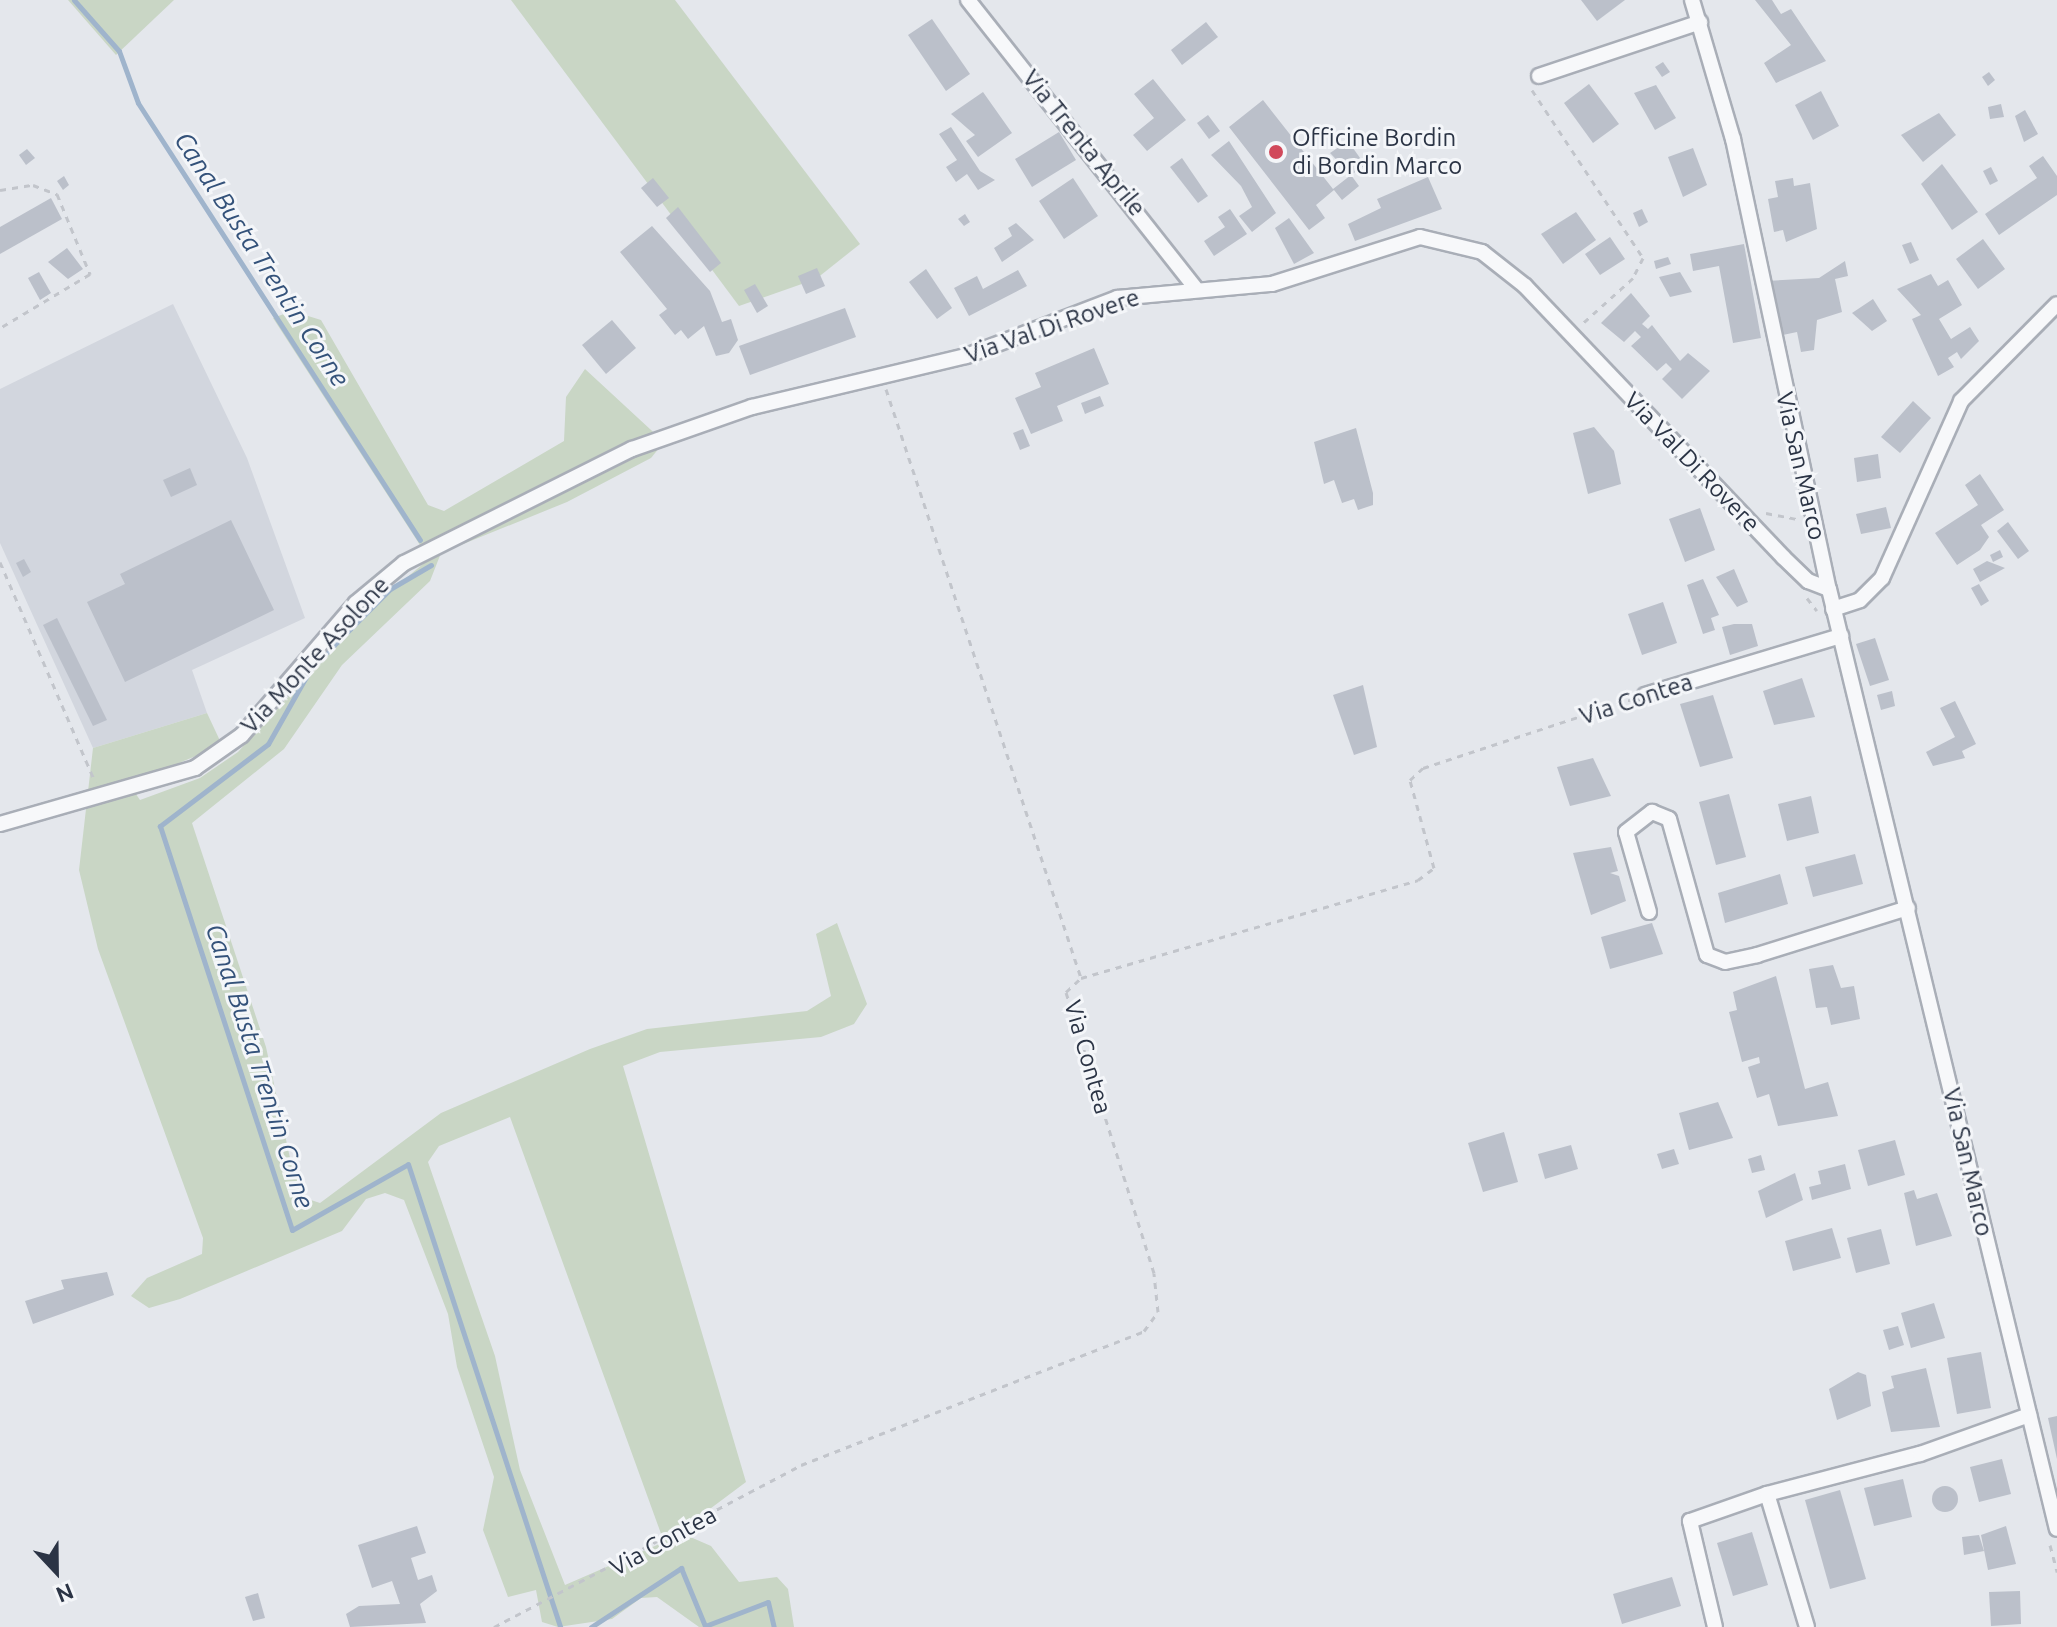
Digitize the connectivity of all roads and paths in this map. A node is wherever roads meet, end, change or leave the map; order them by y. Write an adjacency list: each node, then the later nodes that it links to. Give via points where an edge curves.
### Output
1 (968, 0): 6 (street, Via Trenta Aprile)
2 (1692, 0): 3 (street, Via San Marco)
3 (1700, 22): 4 (street); 13 (street, Via San Marco, via 1733,139)
4 (1534, 81): 9 (path, via 1643,258 1633,278 1582,323)
5 (0, 190): 8 (path, via 33,185 57,194 90,274)
6 (1195, 287): 10 (street, Via Val Di Rovere, via 1117,298 966,356); 14 (street, Via Val Di Rovere, via 1272,284 1420,237 1482,252 1525,286)
7 (2057, 304): 19 (street, via 1961,401 1882,578 1860,600)
8 (0, 328)
9 (1593, 334)
10 (882, 377): 16 (street, Via Val Di Rovere, via 752,407 632,449); 26 (path)
11 (1758, 508): 12 (path)
12 (1766, 513): 13 (path); 14 (path)
13 (1812, 517): 18 (street, Via San Marco)
14 (1763, 536): 18 (street, Via Val Di Rovere, via 1808,581)
15 (0, 562): 22 (path)
16 (404, 563): 22 (street, Via Monte Asolone, via 356,603 262,715 218,754 172,778)
17 (1799, 589): 20 (path)
18 (1829, 589): 19 (street, Via San Marco)
19 (1833, 609): 20 (street, Via San Marco)
20 (1835, 637): 21 (street, Via Contea); 24 (street, Via San Marco)
21 (1645, 695): 26 (path, Via Contea, via 1423,768 1410,780 1434,868 1418,880)
22 (101, 800): 23 (street, Via Monte Asolone)
23 (0, 824)
24 (1908, 908): 25 (street, via 1725,962 1707,955 1669,819 1652,812 1626,832); 27 (street, Via San Marco)
25 (1649, 912)
26 (1081, 978): 31 (path, Via Contea, via 1066,992 1070,1010 1154,1273 1158,1312 1144,1331 801,1465 536,1611)
27 (2029, 1415): 28 (street, via 1920,1454); 29 (street, Via San Marco)
28 (1767, 1494): 32 (street, via 1690,1521); 33 (street)
29 (2053, 1535): 30 (path)
30 (2057, 1572)
31 (494, 1627)
32 (1715, 1627)
33 (1807, 1627)

